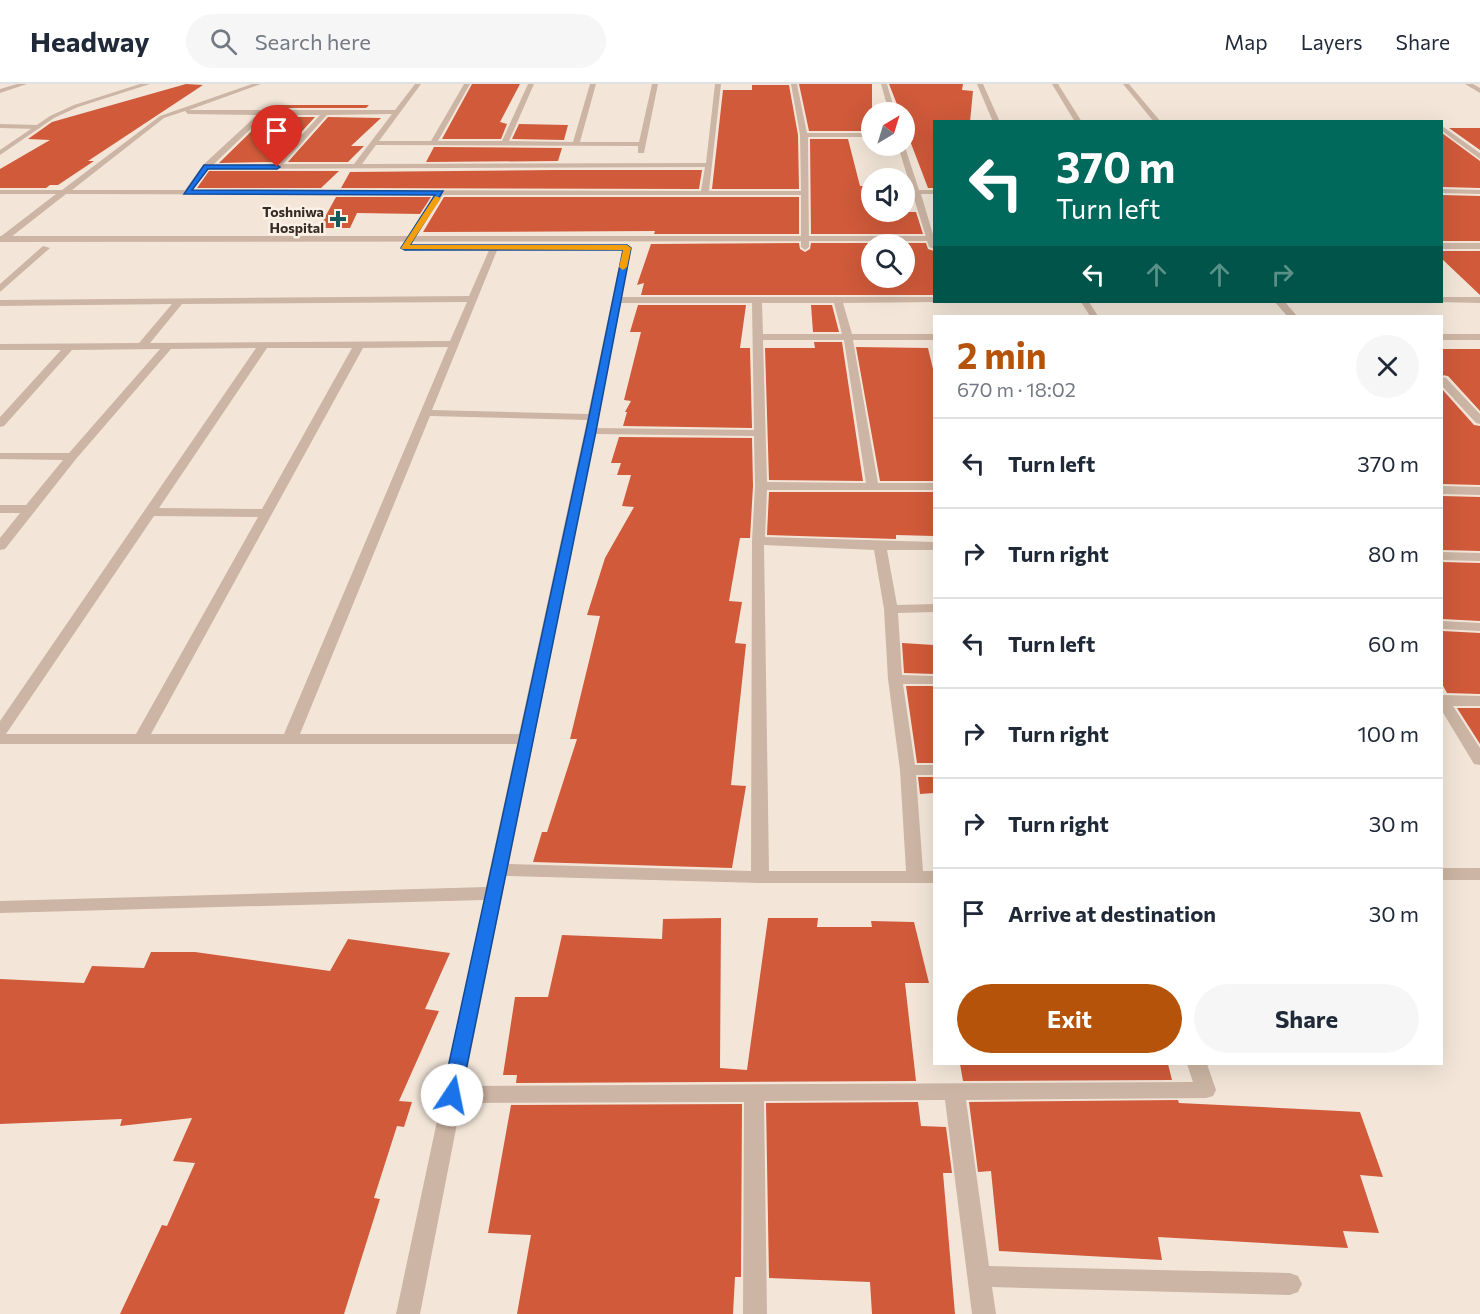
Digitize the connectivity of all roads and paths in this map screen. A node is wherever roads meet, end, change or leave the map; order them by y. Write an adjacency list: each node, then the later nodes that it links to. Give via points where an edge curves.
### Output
1 (24, 84): 18 (street)
2 (147, 84): 29 (street, via 76,106)
3 (258, 84): 17 (street)
4 (418, 84): 23 (street)
5 (467, 84): 37 (street)
6 (531, 84): 34 (street)
7 (593, 84): 35 (street)
8 (655, 84): 36 (street)
9 (718, 84): 41 (street)
10 (794, 84): 31 (street)
11 (884, 84): 20 (street)
12 (980, 84): 25 (street)
13 (1055, 84): 26 (street)
14 (1126, 84): 27 (street)
15 (1468, 84): 19 (street)
16 (229, 85): 17 (street)
17 (246, 88): 21 (street)
18 (2, 90)
19 (1480, 91)
20 (889, 102)
21 (176, 112): 24 (street); 47 (street, via 162,117)
22 (326, 112): 23 (street); 24 (street); 43 (street)
23 (398, 112): 33 (street)
24 (263, 113): 42 (street)
25 (996, 120)
26 (1078, 120)
27 (1156, 120)
28 (0, 126): 29 (street)
29 (38, 126): 38 (street)
30 (1443, 129): 39 (street)
31 (804, 135): 32 (street); 54 (street)
32 (861, 135)
33 (375, 143): 37 (street); 44 (street)
34 (504, 144): 35 (street); 37 (street)
35 (576, 144): 36 (street)
36 (643, 144): 40 (street)
37 (432, 145)
38 (0, 153)
39 (1480, 157)
40 (638, 165): 41 (street); 44 (street)
41 (709, 165): 53 (street)
42 (206, 167): 43 (street); 48 (street)
43 (277, 167): 44 (street)
44 (356, 167)
45 (1443, 191): 51 (street)
46 (0, 192): 47 (street)
47 (64, 192): 48 (street); 58 (street)
48 (187, 192): 52 (street)
49 (915, 192): 50 (street); 60 (street)
50 (933, 192)
51 (1480, 192)
52 (440, 193): 53 (street); 55 (street)
53 (705, 193): 54 (street)
54 (803, 193): 59 (street)
55 (411, 239): 58 (street); 59 (street); 66 (street)
56 (1443, 239): 57 (street)
57 (1480, 239)
58 (1, 242): 65 (street)
59 (806, 243): 60 (street); 62 (street); 68 (street)
60 (933, 243): 61 (street)
61 (915, 245)
62 (861, 246)
63 (1443, 246): 64 (street)
64 (1480, 246)
65 (46, 248): 66 (street); 69 (street)
66 (405, 248): 67 (street)
67 (494, 248): 68 (street); 70 (street)
68 (627, 248): 71 (street)
69 (0, 289)
70 (473, 299): 78 (street); 86 (street)
71 (617, 300): 72 (street); 97 (street)
72 (758, 300): 73 (street); 81 (street)
73 (838, 300): 74 (street); 82 (street)
74 (933, 300)
75 (1443, 300): 76 (street)
76 (1480, 300)
77 (0, 303): 78 (street)
78 (178, 303): 88 (street)
79 (1281, 303): 80 (street)
80 (1291, 315)
81 (758, 337): 82 (street); 98 (street)
82 (848, 337): 85 (street); 102 (street)
83 (1443, 337): 84 (street)
84 (1480, 337)
85 (933, 338)
86 (454, 344): 87 (street); 94 (street)
87 (359, 345): 90 (street); 109 (street)
88 (141, 346): 89 (street); 92 (street)
89 (168, 346): 90 (street); 100 (street)
90 (263, 346): 108 (street)
91 (0, 347): 92 (street)
92 (69, 347): 96 (street)
93 (1443, 381): 95 (street)
94 (425, 413): 97 (street); 128 (street)
95 (1480, 422)
96 (0, 424)
97 (592, 424): 98 (street); 129 (street)
98 (759, 432): 101 (street)
99 (0, 456): 100 (street)
100 (72, 458): 107 (street)
101 (761, 486): 102 (street); 110 (street)
102 (872, 486): 103 (street)
103 (933, 487)
104 (1443, 490): 105 (street)
105 (1480, 491)
106 (0, 509): 107 (street)
107 (30, 509): 111 (street)
108 (150, 512): 109 (street); 125 (street)
109 (266, 513): 127 (street)
110 (758, 541): 112 (street); 136 (street)
111 (0, 546)
112 (880, 546): 113 (street); 117 (street)
113 (933, 546)
114 (1443, 556): 115 (street)
115 (1480, 557)
116 (933, 608): 117 (street)
117 (891, 609): 120 (street)
118 (1443, 625): 119 (street)
119 (1480, 627)
120 (895, 679): 121 (street); 131 (street)
121 (933, 680)
122 (1443, 701): 123 (street)
123 (1480, 701)
124 (1443, 703): 130 (street)
125 (0, 732)
126 (0, 739): 127 (street)
127 (141, 739): 128 (street)
128 (290, 739): 129 (street)
129 (525, 739): 133 (street)
130 (1480, 760)
131 (908, 770): 132 (street); 137 (street)
132 (933, 770)
133 (498, 870): 136 (street); 139 (street)
134 (1443, 874): 135 (street)
135 (1480, 874)
136 (760, 877): 137 (street)
137 (915, 877): 138 (street)
138 (933, 877)
139 (493, 893): 140 (street); 144 (street)
140 (0, 907)
141 (1197, 1065): 142 (street, via 1206,1090)
142 (954, 1091): 143 (street); 145 (street)
143 (754, 1092): 144 (street); 148 (street)
144 (452, 1095): 147 (street)
145 (979, 1276): 146 (street); 149 (street)
146 (1290, 1284)
147 (408, 1314)
148 (755, 1314)
149 (984, 1314)

